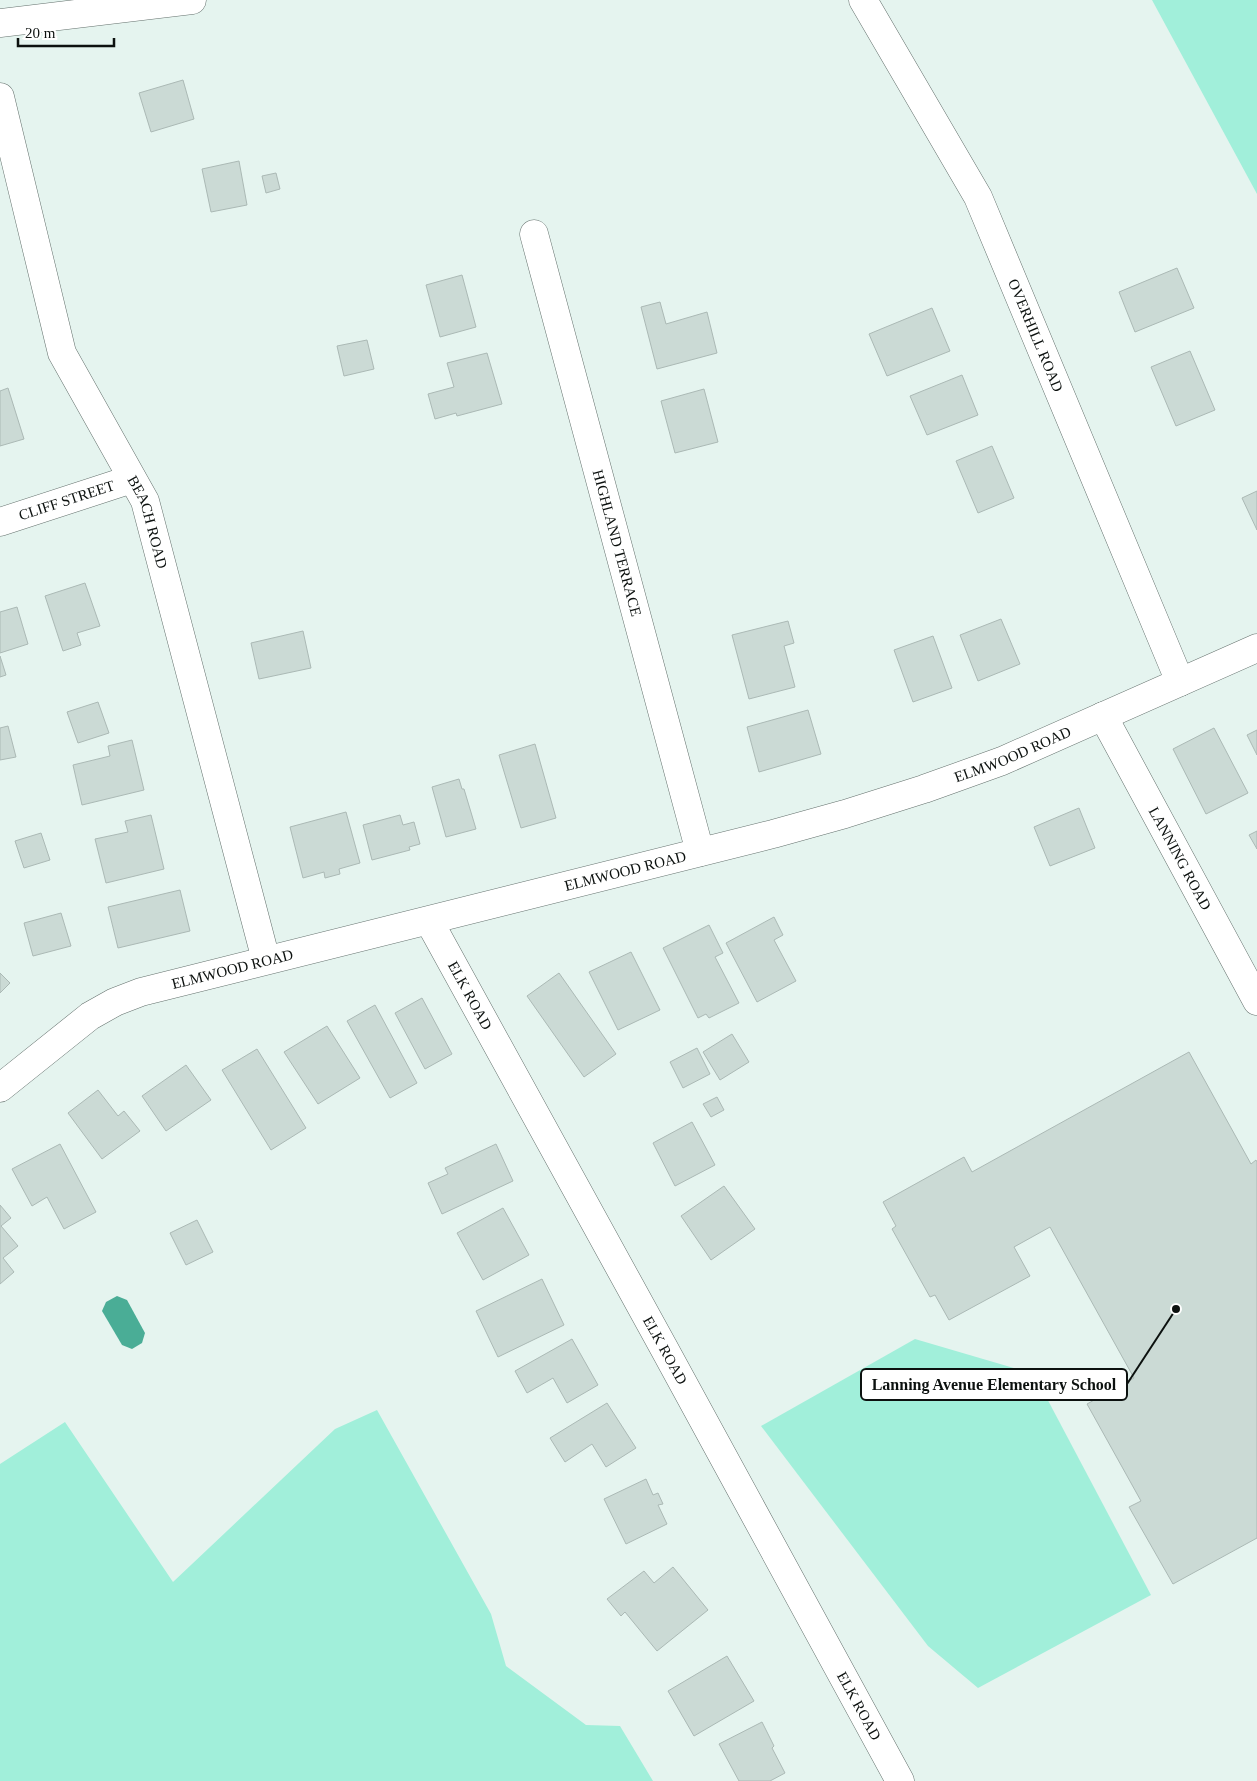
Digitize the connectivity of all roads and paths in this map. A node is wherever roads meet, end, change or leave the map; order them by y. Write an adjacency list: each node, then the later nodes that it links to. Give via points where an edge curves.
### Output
1 (192, 0): 3 (street)
2 (863, 0): 9 (street, OVERHILL ROAD, via 978,197)
3 (0, 23)
4 (0, 97): 6 (street, BEACH ROAD, via 62,354)
5 (534, 234): 11 (street, HIGHLAND TERRACE)
6 (132, 479): 7 (street, CLIFF STREET); 13 (street, BEACH ROAD, via 145,502)
7 (0, 522)
8 (1257, 648): 9 (street, ELMWOOD ROAD)
9 (1180, 682): 10 (street, ELMWOOD ROAD)
10 (1103, 716): 11 (street, ELMWOOD ROAD, via 1002,761 924,789 845,814); 14 (street, LANNING ROAD)
11 (700, 852): 12 (street, ELMWOOD ROAD)
12 (429, 921): 13 (street, ELMWOOD ROAD); 16 (street, ELK ROAD)
13 (266, 960): 15 (street, ELMWOOD ROAD, via 141,992 115,1002 75,1027)
14 (1257, 1001)
15 (0, 1088)
16 (900, 1781)

